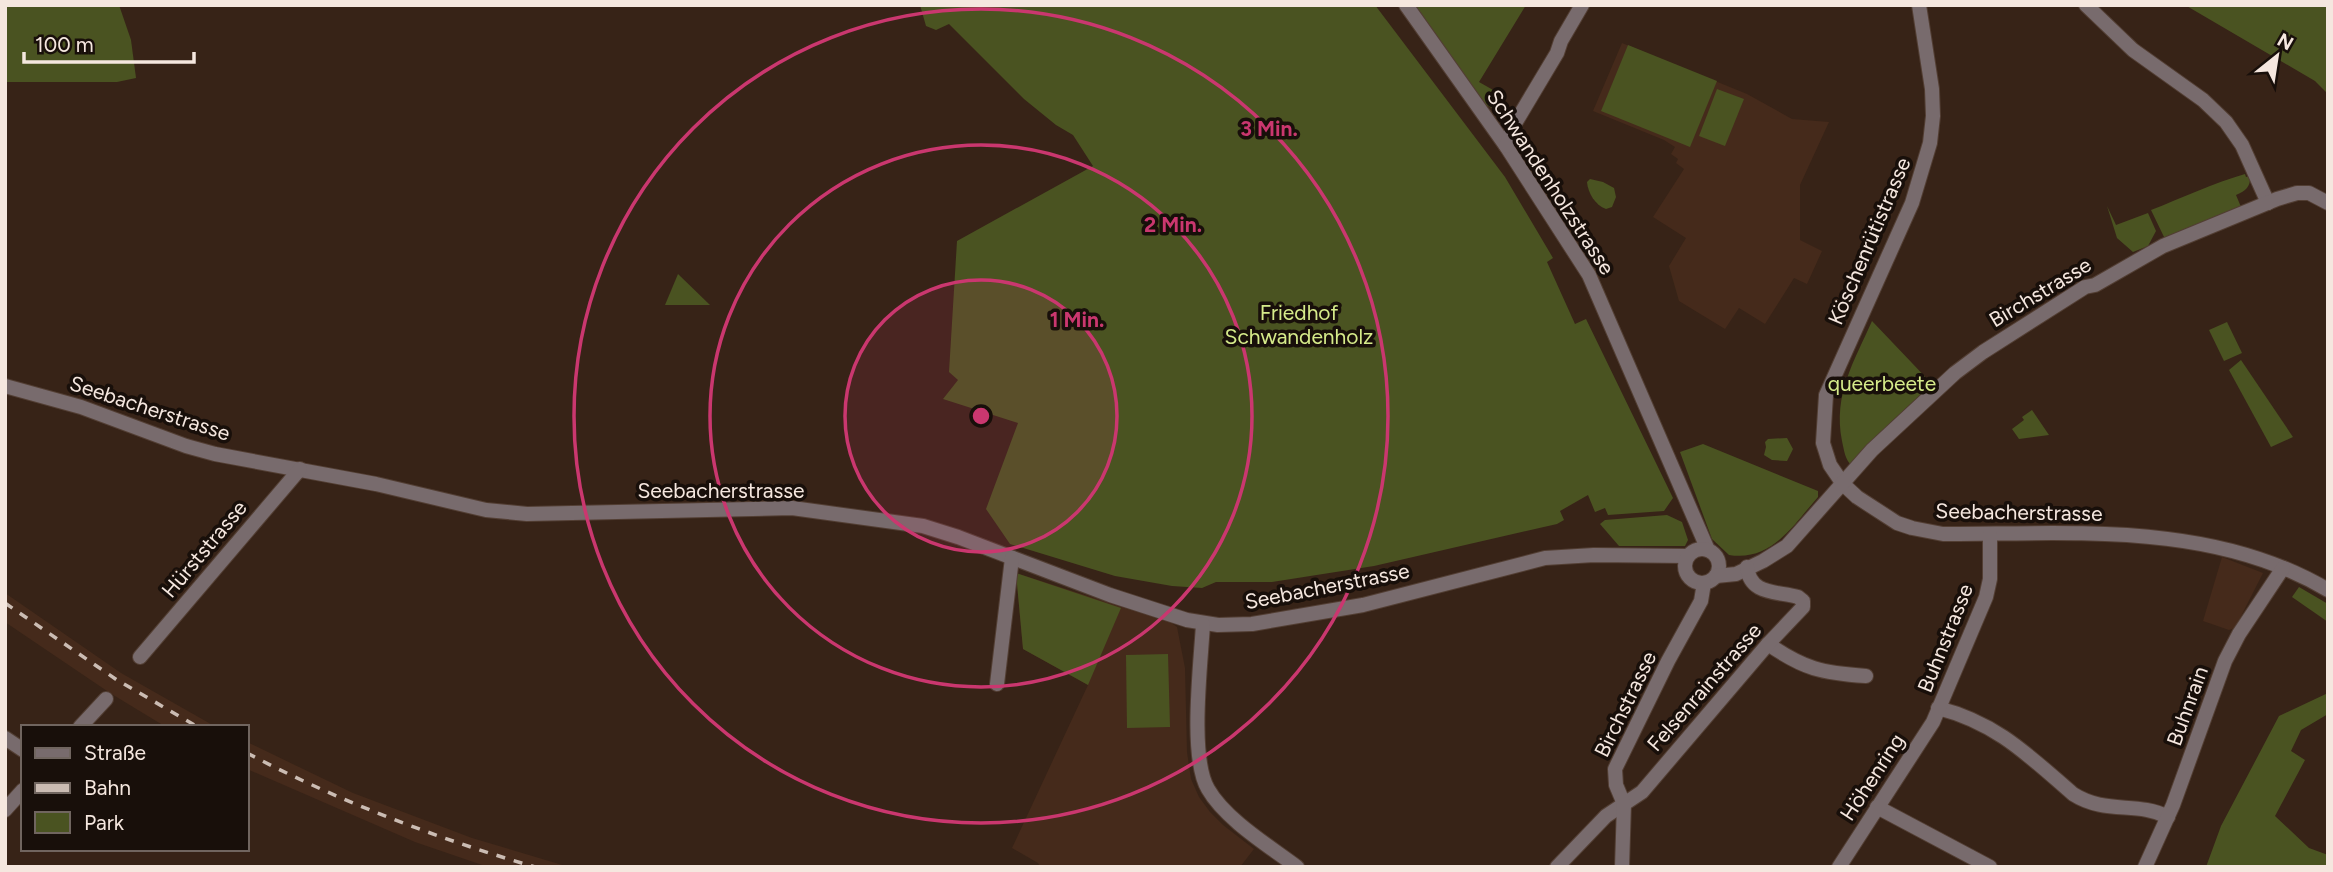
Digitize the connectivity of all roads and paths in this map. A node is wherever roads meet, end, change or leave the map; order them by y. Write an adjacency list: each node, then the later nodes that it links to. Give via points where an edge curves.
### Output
1 (1406, 5): 5 (street, Schwandenholzstrasse)
2 (1582, 5): 5 (street)
3 (1919, 5): 10 (street, Köschenrütistrasse, via 1932,89 1930,143 1912,203 1826,395 1823,443)
4 (2086, 5): 6 (street, via 2133,50 2226,122 2242,145)
5 (1506, 146): 12 (street, Schwandenholzstrasse, via 1589,275 1701,529)
6 (2268, 203): 7 (street, Birchstrasse, via 2297,193 2309,193); 10 (street, Birchstrasse, via 2153,251 2085,287 1983,352 1872,450)
7 (2328, 203)
8 (5, 386): 9 (street, Seebacherstrasse, via 81,407 186,446)
9 (300, 469): 14 (street, Seebacherstrasse, via 486,510 527,514 792,508 923,526); 23 (street, Hürststrasse)
10 (1843, 484): 11 (street, Seebacherstrasse, via 1880,514 1912,528 1943,534); 15 (street, via 1787,546)
11 (1990, 534): 16 (street, Seebacherstrasse, via 2169,537 2216,545); 27 (street, Buhnstrasse, via 1986,597)
12 (1702, 554): 13 (street, Seebacherstrasse); 15 (street, Seebacherstrasse); 17 (street, via 1685,564); 18 (street, via 1719,568)
13 (1638, 556): 17 (street, Seebacherstrasse); 21 (street, Seebacherstrasse, via 1545,558 1363,604 1252,624)
14 (1012, 558): 21 (street, Seebacherstrasse); 25 (street)
15 (1747, 567): 18 (street); 22 (street, Felsenrainstrasse, via 1754,587 1802,601 1803,607)
16 (2283, 568): 19 (street, Seebacherstrasse); 35 (street, Buhnrain, via 2225,661)
17 (1688, 574): 18 (street, Seebacherstrasse, via 1698,582); 20 (street)
18 (1710, 579): 20 (street, Birchstrasse)
19 (2328, 590)
20 (1693, 617): 32 (street, Birchstrasse, via 1618,762 1614,775)
21 (1203, 624): 36 (street, via 1198,702 1200,757 1207,788 1229,815)
22 (1768, 644): 24 (street, via 1812,669); 32 (street, Felsenrainstrasse, via 1642,792)
23 (140, 657)
24 (1866, 676)
25 (997, 684)
26 (106, 699): 28 (street)
27 (1938, 708): 33 (street, Höhenring); 35 (street, Buhnstrasse, via 2008,738 2084,801 2151,810)
28 (82, 725)
29 (5, 738): 30 (street)
30 (21, 749)
31 (21, 792): 34 (street)
32 (1624, 804): 37 (street, via 1606,816); 38 (street)
33 (1877, 807): 39 (street, Höhenring); 40 (street)
34 (5, 810)
35 (2168, 817): 41 (street, Buhnrain)
36 (1297, 867)
37 (1557, 867)
38 (1622, 867)
39 (1839, 867)
40 (1990, 867)
41 (2145, 867)

